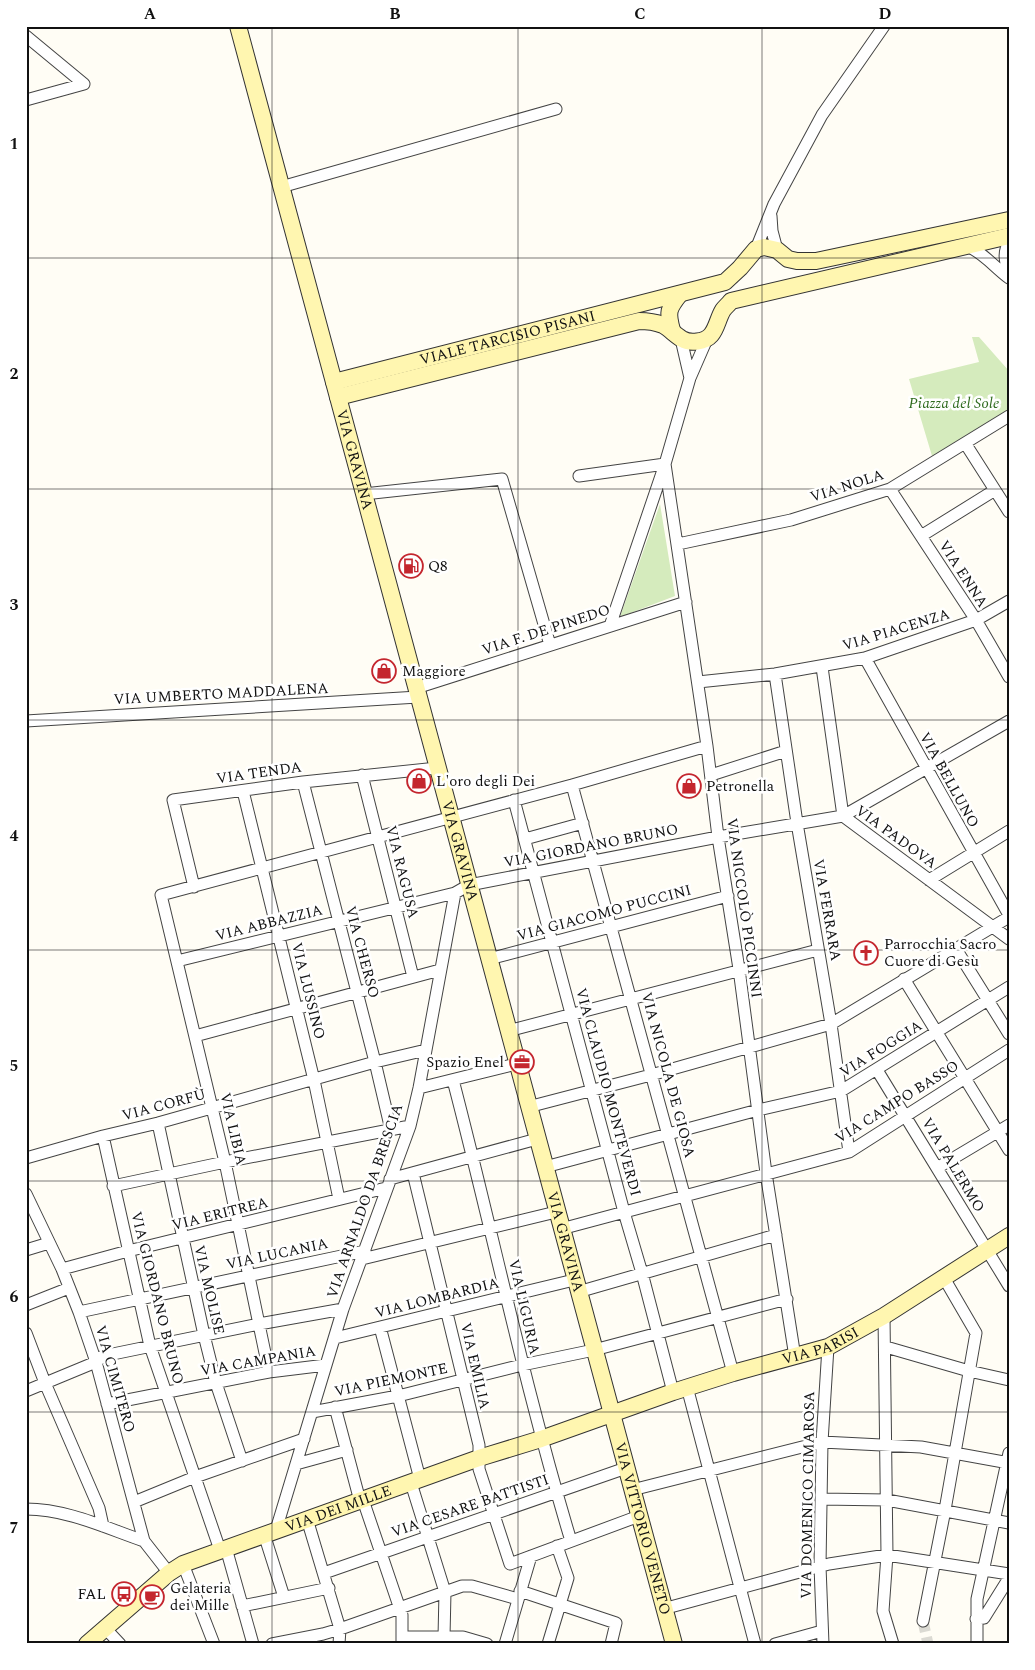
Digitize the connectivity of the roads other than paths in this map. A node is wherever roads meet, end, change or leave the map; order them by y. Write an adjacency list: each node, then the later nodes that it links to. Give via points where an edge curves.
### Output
1 (238, 26): 6 (main road, VIA GRAVINA)
2 (884, 26): 7 (street, via 822,115)
3 (26, 36): 4 (street, via 84,84)
4 (26, 100)
5 (556, 109): 6 (street)
6 (281, 187): 20 (main road, VIA GRAVINA)
7 (770, 215): 12 (street); 13 (street, via 772,231)
8 (1009, 220): 13 (main road, via 816,262 797,261)
9 (1009, 236): 11 (main road)
10 (1009, 243): 14 (street, via 1005,262)
11 (967, 246): 14 (street, via 982,253 996,269); 15 (main road)
12 (756, 249): 13 (main road, via 764,247); 16 (main road, VIALE TARCISIO PISANI, via 725,282)
13 (783, 254): 15 (main road, via 791,266)
14 (1009, 276)
15 (784, 288): 18 (main road, via 731,301)
16 (680, 294): 17 (main road, via 668,312); 20 (main road, VIALE TARCISIO PISANI)
17 (676, 334): 18 (main road, via 688,342); 19 (street); 20 (main road, VIALE TARCISIO PISANI, via 650,321 639,321)
18 (707, 339): 19 (street)
19 (690, 378): 23 (street)
20 (336, 389): 27 (main road, VIA GRAVINA)
21 (1009, 416): 22 (street, VIA NOLA)
22 (965, 443): 25 (street, VIA NOLA); 26 (street)
23 (664, 464): 24 (street); 30 (street, VIA NICCOLÒ PICCINNI); 34 (street)
24 (579, 476)
25 (890, 489): 29 (street, VIA ENNA); 30 (street, VIA NOLA, via 791,520)
26 (995, 490): 28 (street); 29 (street)
27 (364, 494): 35 (street, via 502,480); 41 (main road, VIA GRAVINA)
28 (1009, 512)
29 (920, 536): 33 (street, VIA ENNA)
30 (678, 544): 32 (street, VIA NICCOLÒ PICCINNI)
31 (1009, 601): 33 (street, VIA PIACENZA)
32 (686, 602): 34 (street, VIA F. DE PINEDO); 40 (street, VIA NICCOLÒ PICCINNI)
33 (976, 620): 36 (street, VIA PIACENZA); 39 (street, VIA ENNA)
34 (610, 626): 35 (street, VIA F. DE PINEDO)
35 (550, 645): 41 (street, VIA F. DE PINEDO)
36 (865, 658): 37 (street, VIA PIACENZA); 47 (street, VIA BELLUNO)
37 (822, 667): 38 (street, VIA PIACENZA); 54 (street)
38 (774, 674): 40 (street, VIA PIACENZA); 45 (street, VIA FERRARA)
39 (1009, 677)
40 (698, 682): 44 (street, VIA NICCOLÒ PICCINNI)
41 (417, 692): 42 (street, VIA UMBERTO MADDALENA); 46 (main road, VIA GRAVINA)
42 (26, 721)
43 (1009, 721): 47 (street)
44 (707, 746): 49 (street, VIA NICCOLÒ PICCINNI); 51 (street)
45 (786, 751): 49 (street); 57 (street, VIA FERRARA)
46 (437, 768): 48 (street, VIA TENDA); 55 (main road, VIA GRAVINA)
47 (926, 769): 54 (street); 63 (street, VIA BELLUNO)
48 (362, 775): 50 (street, VIA TENDA); 59 (street, VIA RAGUSA)
49 (711, 775): 60 (street, VIA NICCOLÒ PICCINNI)
50 (303, 782): 52 (street, VIA TENDA); 62 (street, VIA CHERSO)
51 (572, 785): 53 (street); 56 (street, VIA NICOLA DE GIOSA)
52 (243, 791): 65 (street, VIA LUSSINO); 68 (street, VIA TENDA, via 173,800)
53 (514, 800): 55 (street); 61 (street, VIA CLAUDIO MONTEVERDI)
54 (843, 816): 57 (street, VIA PADOVA); 67 (street, VIA PADOVA)
55 (450, 817): 59 (street); 69 (main road, VIA GRAVINA)
56 (583, 823): 61 (street); 64 (street, VIA NICOLA DE GIOSA)
57 (797, 823): 60 (street, VIA PADOVA); 80 (street, VIA FERRARA)
58 (1009, 831): 63 (street)
59 (378, 837): 62 (street); 71 (street, VIA RAGUSA)
60 (718, 837): 64 (street, VIA GIORDANO BRUNO); 70 (street, VIA NICCOLÒ PICCINNI)
61 (525, 839): 66 (street, VIA CLAUDIO MONTEVERDI)
62 (320, 852): 65 (street); 73 (street, VIA CHERSO)
63 (973, 853): 67 (street); 72 (street, VIA BELLUNO)
64 (594, 861): 66 (street, VIA GIORDANO BRUNO); 75 (street, VIA NICOLA DE GIOSA)
65 (262, 868): 68 (street); 76 (street, VIA LUSSINO)
66 (534, 872): 69 (street, VIA GIORDANO BRUNO); 78 (street, VIA CLAUDIO MONTEVERDI)
67 (929, 880): 74 (street, VIA PADOVA)
68 (194, 887): 82 (street, VIA LIBIA, via 161,895)
69 (462, 889): 71 (street, VIA ABBAZZIA); 81 (main road, VIA GRAVINA); 84 (street, VIA ARNALDO DA BRESCIA)
70 (728, 896): 75 (street, VIA GIACOMO PUCCINI); 83 (street, VIA NICCOLÒ PICCINNI)
71 (396, 908): 73 (street, VIA ABBAZZIA); 85 (street, VIA RAGUSA)
72 (1009, 916): 74 (street)
73 (339, 921): 76 (street, VIA ABBAZZIA); 88 (street, VIA CHERSO)
74 (992, 926): 77 (street, VIA PADOVA); 79 (street)
75 (612, 927): 78 (street, VIA GIACOMO PUCCINI); 89 (street, VIA NICOLA DE GIOSA)
76 (279, 936): 82 (street, VIA ABBAZZIA); 91 (street, VIA LUSSINO)
77 (1009, 939)
78 (552, 942): 81 (street, VIA GIACOMO PUCCINI); 92 (street, VIA CLAUDIO MONTEVERDI)
79 (956, 949): 86 (street); 90 (street)
80 (818, 950): 83 (street); 93 (street, VIA FERRARA)
81 (488, 959): 94 (main road, VIA GRAVINA)
82 (177, 961): 97 (street, VIA LIBIA)
83 (739, 969): 89 (street); 98 (street, VIA NICCOLÒ PICCINNI)
84 (440, 970): 85 (street); 99 (street, VIA ARNALDO DA BRESCIA)
85 (413, 977): 88 (street)
86 (904, 979): 93 (street); 95 (street)
87 (1009, 987): 90 (street, VIA FOGGIA)
88 (357, 991): 91 (street); 101 (street, VIA CHERSO)
89 (631, 999): 92 (street); 104 (street, VIA NICOLA DE GIOSA)
90 (988, 1000): 95 (street, VIA FOGGIA); 96 (street)
91 (297, 1007): 97 (street); 106 (street, VIA LUSSINO)
92 (572, 1014): 94 (street); 109 (street, VIA CLAUDIO MONTEVERDI)
93 (831, 1024): 98 (street); 110 (street, VIA FERRARA)
94 (508, 1031): 102 (main road, VIA GRAVINA)
95 (936, 1032): 103 (street, VIA FOGGIA); 105 (street)
96 (1009, 1034)
97 (195, 1036): 112 (street, VIA LIBIA)
98 (749, 1048): 104 (street); 113 (street, VIA NICCOLÒ PICCINNI)
99 (426, 1050): 101 (street, VIA CORFÙ); 108 (street, VIA ARNALDO DA BRESCIA)
100 (1009, 1050): 105 (street, VIA CAMPO BASSO)
101 (375, 1062): 106 (street, VIA CORFÙ); 118 (street, VIA CHERSO)
102 (516, 1064): 107 (street); 111 (main road, VIA GRAVINA)
103 (877, 1070): 110 (street, VIA FOGGIA); 114 (street, VIA PALERMO)
104 (651, 1075): 109 (street); 120 (street, VIA NICOLA DE GIOSA)
105 (964, 1078): 114 (street, VIA CAMPO BASSO); 119 (street)
106 (314, 1080): 112 (street, VIA CORFÙ); 123 (street, VIA LUSSINO)
107 (453, 1080): 108 (street); 128 (street, VIA LIGURIA)
108 (419, 1088): 117 (street, VIA ARNALDO DA BRESCIA)
109 (592, 1090): 111 (street); 124 (street, VIA CLAUDIO MONTEVERDI)
110 (842, 1091): 113 (street, VIA FOGGIA); 126 (street, VIA FERRARA)
111 (528, 1107): 122 (main road, VIA GRAVINA)
112 (213, 1108): 115 (street, VIA CORFÙ); 129 (street, VIA LIBIA)
113 (758, 1110): 120 (street, VIA FOGGIA); 133 (street, VIA NICCOLÒ PICCINNI)
114 (905, 1115): 126 (street, VIA CAMPO BASSO); 131 (street, VIA PALERMO)
115 (158, 1123): 121 (street, VIA CORFÙ); 134 (street, VIA MOLISE)
116 (1009, 1125): 119 (street)
117 (410, 1126): 118 (street); 135 (street, VIA ARNALDO DA BRESCIA)
118 (391, 1130): 123 (street)
119 (998, 1132): 125 (street); 131 (street)
120 (668, 1134): 124 (street, VIA FOGGIA); 138 (street, VIA NICOLA DE GIOSA)
121 (103, 1136): 127 (street, VIA CORFÙ); 136 (street, VIA GIORDANO BRUNO)
122 (537, 1139): 128 (street, VIA ERITREA); 130 (main road, VIA GRAVINA)
123 (328, 1141): 129 (street); 139 (street, VIA LUSSINO)
124 (608, 1150): 130 (street, VIA FOGGIA); 141 (street, VIA CLAUDIO MONTEVERDI)
125 (1009, 1150)
126 (849, 1152): 133 (street, VIA CAMPO BASSO)
127 (26, 1158)
128 (473, 1158): 132 (street, VIA ERITREA); 143 (street, VIA LIGURIA)
129 (225, 1162): 134 (street); 142 (street, VIA LIBIA)
130 (544, 1167): 140 (main road, VIA GRAVINA)
131 (937, 1168): 151 (street, VIA PALERMO)
132 (413, 1173): 135 (street, VIA ERITREA); 149 (street, VIA EMILIA)
133 (766, 1173): 138 (street, VIA CAMPO BASSO); 145 (street, VIA NICCOLÒ PICCINNI)
134 (169, 1174): 136 (street); 147 (street, VIA MOLISE)
135 (388, 1184): 139 (street, VIA ERITREA); 153 (street, VIA ARNALDO DA BRESCIA)
136 (114, 1186): 152 (street, VIA GIORDANO BRUNO)
137 (26, 1194): 148 (street, VIA CIMITERO)
138 (686, 1196): 141 (street, VIA CAMPO BASSO); 154 (street, VIA NICOLA DE GIOSA)
139 (339, 1199): 142 (street, VIA ERITREA)
140 (556, 1212): 143 (street, VIA LUCANIA); 144 (main road, VIA GRAVINA)
141 (624, 1212): 144 (street, VIA CAMPO BASSO); 156 (street, VIA CLAUDIO MONTEVERDI)
142 (239, 1224): 147 (street, VIA ERITREA); 157 (street, VIA LIBIA)
143 (491, 1228): 149 (street, VIA LUCANIA); 163 (street, VIA LIGURIA)
144 (561, 1229): 159 (main road, VIA GRAVINA)
145 (776, 1235): 154 (street, VIA LOMBARDIA); 165 (street, VIA NICCOLÒ PICCINNI)
146 (1009, 1236): 151 (main road, VIA PARISI)
147 (183, 1239): 152 (street, VIA ERITREA); 162 (street, VIA MOLISE)
148 (49, 1243): 150 (street); 155 (street, VIA CIMITERO)
149 (430, 1243): 153 (street, VIA LUCANIA); 168 (street, VIA EMILIA)
150 (26, 1250)
151 (987, 1250): 158 (main road, VIA PARISI); 160 (street, VIA PALERMO)
152 (128, 1251): 155 (street, VIA ERITREA); 164 (street, VIA GIORDANO BRUNO)
153 (363, 1255): 157 (street, VIA LUCANIA); 167 (street, VIA ARNALDO DA BRESCIA)
154 (701, 1257): 156 (street, VIA LOMBARDIA); 171 (street, VIA NICOLA DE GIOSA)
155 (62, 1269): 161 (street, VIA CIMITERO)
156 (642, 1273): 159 (street, VIA LOMBARDIA); 175 (street, VIA CLAUDIO MONTEVERDI)
157 (248, 1275): 162 (street, VIA LUCANIA); 172 (street, VIA LIBIA)
158 (944, 1278): 170 (main road, VIA PARISI); 186 (street, via 976,1333)
159 (576, 1286): 163 (street, VIA LOMBARDIA); 181 (main road, VIA GRAVINA)
160 (1009, 1286)
161 (69, 1288): 166 (street); 169 (street, VIA CIMITERO)
162 (193, 1288): 164 (street, VIA LUCANIA); 176 (street, VIA MOLISE)
163 (506, 1297): 168 (street, VIA LOMBARDIA); 185 (street, VIA LIGURIA)
164 (140, 1300): 169 (street, VIA LUCANIA); 178 (street, VIA GIORDANO BRUNO)
165 (787, 1300): 171 (street, VIA PIEMONTE); 182 (street, VIA NICCOLÒ PICCINNI)
166 (26, 1305)
167 (343, 1309): 172 (street); 177 (street, VIA ARNALDO DA BRESCIA)
168 (447, 1311): 173 (street, VIA LOMBARDIA); 189 (street, VIA EMILIA)
169 (79, 1312): 183 (street, VIA CIMITERO)
170 (884, 1316): 179 (street); 180 (main road, VIA PARISI)
171 (718, 1318): 175 (street, VIA PIEMONTE); 188 (street, VIA NICOLA DE GIOSA)
172 (259, 1324): 176 (street); 187 (street, VIA LIBIA)
173 (380, 1327): 177 (street, VIA LOMBARDIA); 196 (street)
174 (26, 1333): 191 (street)
175 (658, 1334): 181 (street, VIA PIEMONTE); 193 (street, VIA CLAUDIO MONTEVERDI)
176 (204, 1335): 178 (street); 192 (street, VIA MOLISE)
177 (335, 1338): 184 (street, VIA ARNALDO DA BRESCIA)
178 (150, 1346): 183 (street, via 103,1356); 195 (street, VIA GIORDANO BRUNO)
179 (886, 1347): 186 (street); 204 (street)
180 (828, 1348): 182 (main road, VIA PARISI); 203 (street, VIA DOMENICO CIMAROSA)
181 (594, 1350): 185 (street, VIA PIEMONTE); 200 (main road, VIA GRAVINA)
182 (795, 1357): 188 (main road, VIA PARISI)
183 (96, 1362): 191 (street); 197 (street, VIA CIMITERO)
184 (326, 1365): 187 (street, VIA CAMPANIA); 199 (street, VIA ARNALDO DA BRESCIA)
185 (522, 1365): 189 (street, VIA PIEMONTE); 202 (street, VIA LIGURIA)
186 (969, 1371): 190 (street); 206 (street)
187 (269, 1372): 192 (street, VIA CAMPANIA)
188 (733, 1373): 193 (main road, VIA PARISI)
189 (463, 1380): 196 (street, VIA PIEMONTE); 207 (street, VIA EMILIA, via 479,1445)
190 (1009, 1380)
191 (45, 1383): 194 (street); 228 (street, via 100,1508)
192 (216, 1383): 195 (street, VIA CAMPANIA); 209 (street, VIA MOLISE)
193 (680, 1390): 200 (main road, VIA PARISI); 212 (street, VIA CLAUDIO MONTEVERDI)
194 (26, 1391)
195 (166, 1394): 197 (street, VIA CAMPANIA); 213 (street, VIA GIORDANO BRUNO)
196 (398, 1396): 198 (street, VIA PIEMONTE); 214 (street)
197 (107, 1404): 220 (street, VIA CIMITERO)
198 (335, 1407): 199 (street, VIA PIEMONTE); 205 (street)
199 (312, 1412): 201 (street, VIA ARNALDO DA BRESCIA)
200 (612, 1413): 202 (main road, VIA DEI MILLE); 211 (main road, VIA VITTORIO VENETO)
201 (304, 1439): 209 (street); 210 (street, VIA ARNALDO DA BRESCIA)
202 (541, 1439): 207 (main road, VIA DEI MILLE); 216 (street, VIA LIGURIA)
203 (822, 1442): 204 (street); 212 (street); 217 (street, VIA DOMENICO CIMAROSA)
204 (886, 1445): 206 (street); 219 (street)
205 (346, 1450): 210 (street); 218 (street)
206 (954, 1453): 208 (street); 222 (street)
207 (479, 1458): 214 (main road, VIA DEI MILLE); 223 (street, VIA EMILIA, via 479,1469)
208 (1008, 1459): 226 (street)
209 (242, 1461): 213 (street)
210 (296, 1464): 229 (street, VIA ARNALDO DA BRESCIA)
211 (626, 1468): 215 (main road, VIA VITTORIO VENETO); 216 (street, VIA CESARE BATTISTI)
212 (709, 1470): 215 (street); 245 (street, VIA CLAUDIO MONTEVERDI)
213 (195, 1477): 220 (street); 234 (street, VIA GIORDANO BRUNO)
214 (416, 1481): 218 (main road, VIA DEI MILLE); 230 (street)
215 (632, 1490): 224 (main road, VIA VITTORIO VENETO)
216 (556, 1492): 223 (street, VIA CESARE BATTISTI); 232 (street, VIA LIGURIA)
217 (821, 1499): 219 (street); 239 (street, VIA DOMENICO CIMAROSA)
218 (361, 1500): 225 (main road, VIA DEI MILLE); 235 (street)
219 (887, 1500): 222 (street); 236 (street)
220 (134, 1502): 231 (street, VIA CIMITERO)
221 (27, 1508): 228 (street)
222 (945, 1510): 226 (street); 238 (street)
223 (494, 1515): 230 (street, VIA CESARE BATTISTI); 237 (street, VIA EMILIA, via 510,1564)
224 (639, 1516): 232 (street); 253 (main road, VIA VITTORIO VENETO)
225 (307, 1519): 229 (main road, VIA DEI MILLE); 242 (street)
226 (993, 1520): 227 (street); 241 (street)
227 (1009, 1524)
228 (103, 1526): 231 (street)
229 (270, 1532): 234 (main road, VIA DEI MILLE); 249 (street)
230 (429, 1538): 235 (street, VIA CESARE BATTISTI); 247 (street)
231 (144, 1540): 240 (street, VIA CIMITERO)
232 (570, 1541): 233 (street)
233 (557, 1546): 237 (street); 250 (street, via 568,1578)
234 (223, 1549): 240 (main road, VIA DEI MILLE); 251 (street, VIA GIORDANO BRUNO)
235 (381, 1554): 242 (street, VIA CESARE BATTISTI); 252 (street)
236 (887, 1554): 238 (street); 239 (street); 275 (street, via 883,1611)
237 (531, 1556): 248 (street)
238 (934, 1562): 241 (street); 255 (street)
239 (820, 1566): 245 (street); 258 (street, VIA DOMENICO CIMAROSA)
240 (176, 1569): 256 (main road, VIA DEI MILLE); 263 (street, VIA CIMITERO)
241 (982, 1570): 243 (street); 254 (street)
242 (324, 1573): 246 (street)
243 (1009, 1574)
244 (1009, 1578): 254 (street, via 984,1618)
245 (740, 1587): 253 (street); 272 (street, VIA CLAUDIO MONTEVERDI)
246 (329, 1588): 249 (street); 257 (street)
247 (445, 1592): 248 (street, via 468,1586); 252 (street); 259 (street)
248 (519, 1595): 250 (street); 268 (street)
249 (284, 1598): 251 (street)
250 (561, 1604): 269 (street); 270 (street, via 616,1623)
251 (242, 1606): 264 (street, VIA GIORDANO BRUNO)
252 (400, 1608): 257 (street); 260 (street)
253 (664, 1609): 271 (main road, VIA VITTORIO VENETO)
254 (976, 1620): 276 (street)
255 (923, 1621)
256 (105, 1628): 261 (main road, VIA DEI MILLE); 262 (street)
257 (340, 1629): 265 (street); 266 (street)
258 (822, 1631): 273 (street); 274 (street, VIA DOMENICO CIMAROSA)
259 (444, 1637): 260 (street); 267 (street, via 468,1637)
260 (402, 1640)
261 (87, 1644)
262 (120, 1644)
263 (214, 1644)
264 (253, 1644)
265 (272, 1644)
266 (339, 1644)
267 (487, 1644)
268 (505, 1644)
269 (548, 1644)
270 (611, 1644)
271 (674, 1644)
272 (755, 1644)
273 (775, 1644)
274 (823, 1644)
275 (892, 1644)
276 (977, 1644)

